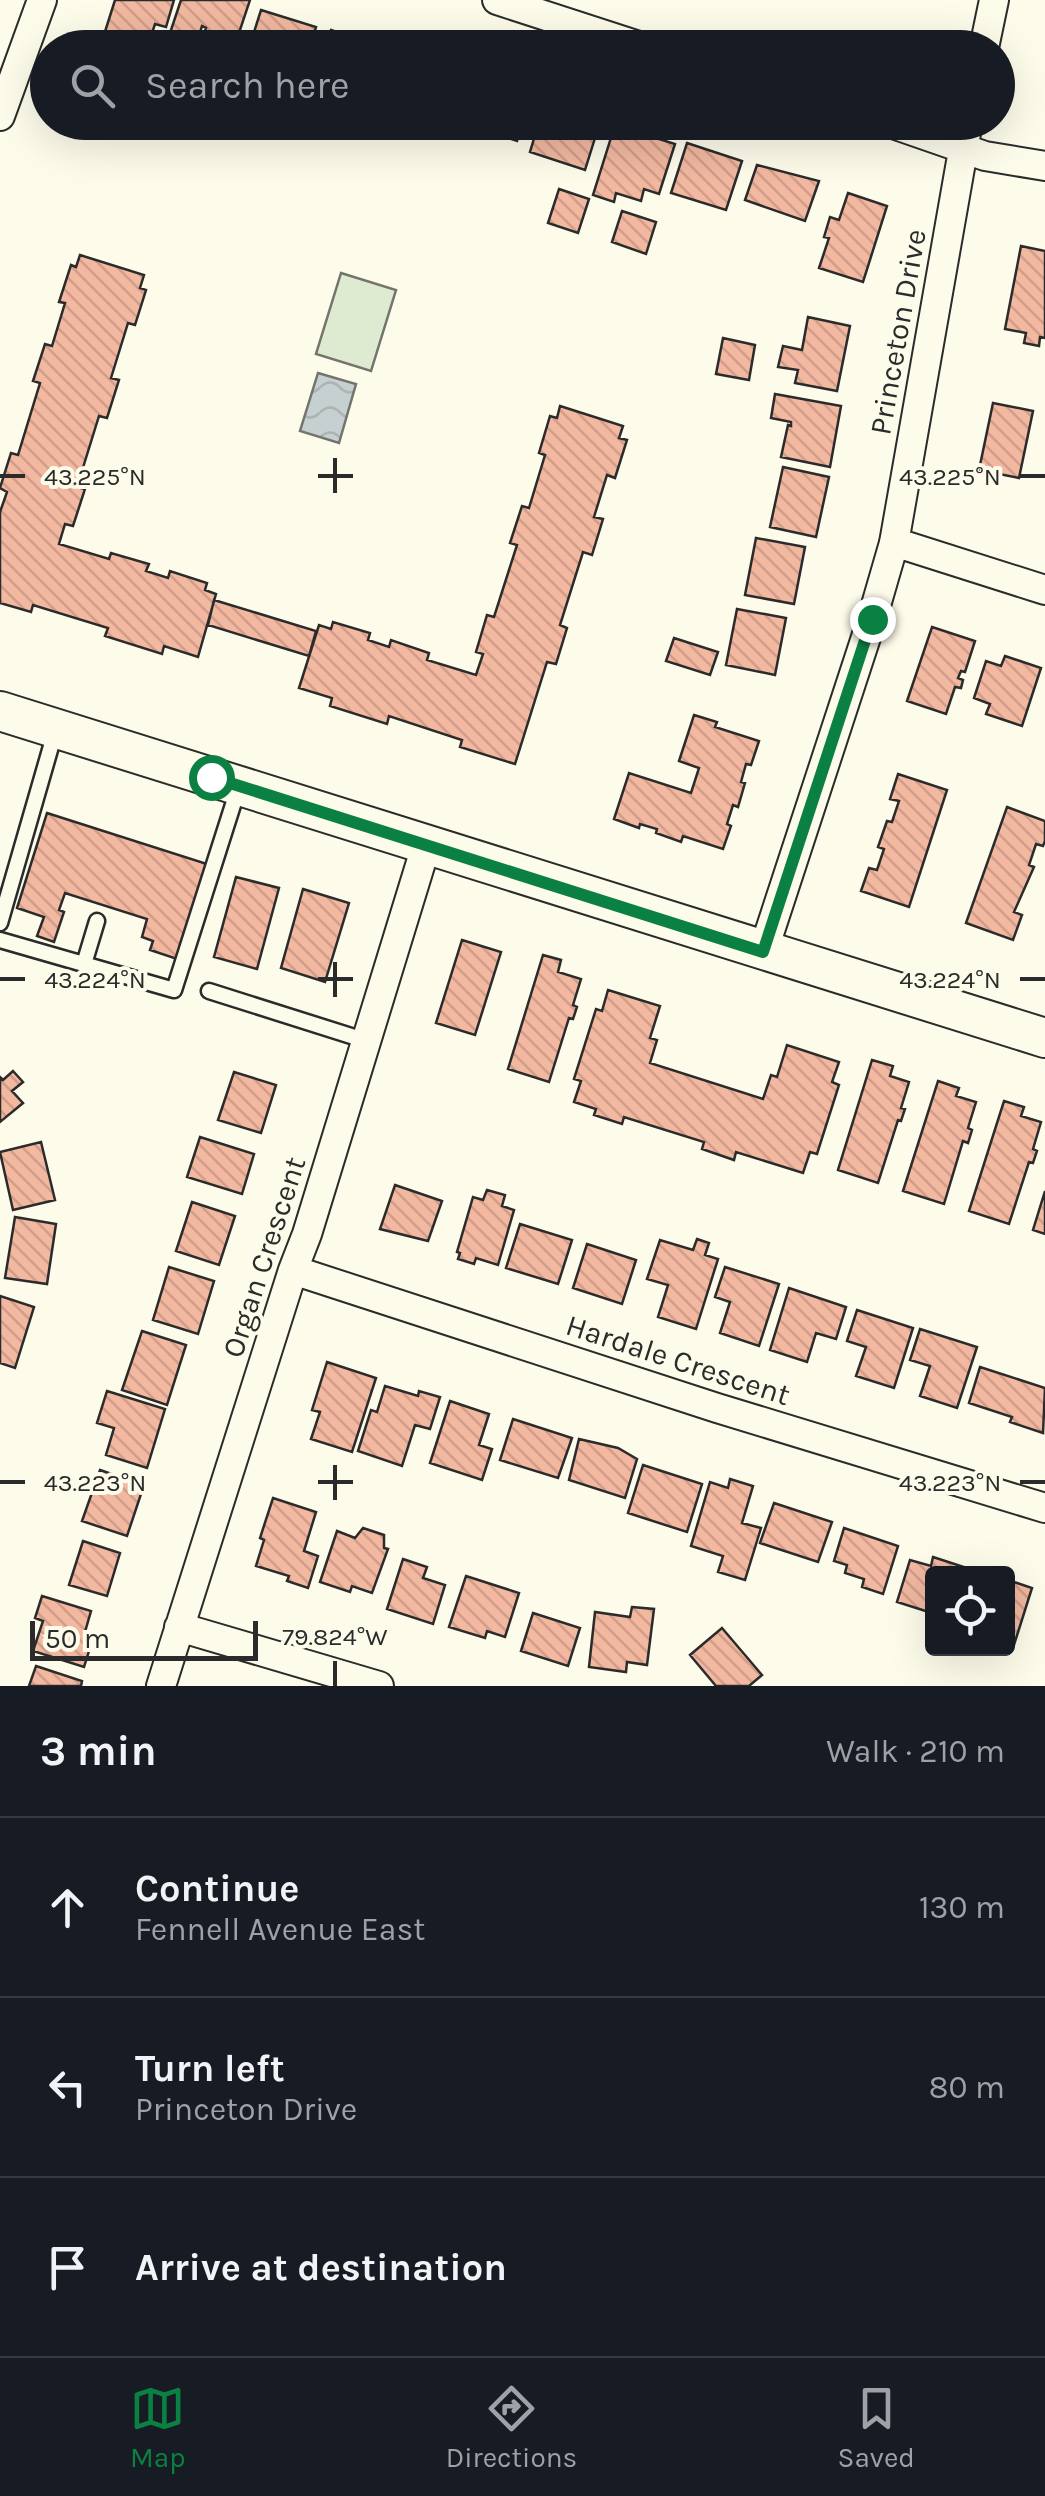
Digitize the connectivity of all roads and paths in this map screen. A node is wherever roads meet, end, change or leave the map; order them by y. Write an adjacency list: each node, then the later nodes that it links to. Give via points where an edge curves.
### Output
1 (42, 0): 4 (street)
2 (497, 0): 5 (street)
3 (994, 0): 6 (street)
4 (31, 30)
5 (590, 30)
6 (988, 30)
7 (30, 33): 8 (street)
8 (1, 112)
9 (965, 140): 12 (street, Princeton Drive)
10 (971, 140): 11 (street, via 985,156)
11 (1045, 166)
12 (894, 542): 13 (street); 21 (street, Princeton Drive)
13 (1045, 590)
14 (0, 711): 15 (main road)
15 (56, 728): 16 (main road); 19 (lane)
16 (239, 786): 17 (main road); 22 (lane, via 174,990)
17 (426, 846): 21 (main road); 25 (street, Organ Crescent)
18 (98, 921): 22 (lane)
19 (0, 923)
20 (0, 940): 22 (lane)
21 (763, 952): 24 (main road)
22 (84, 964)
23 (209, 991): 25 (lane)
24 (1045, 1038)
25 (367, 1041): 26 (street, Organ Crescent)
26 (293, 1270): 27 (street, Hardale Crescent); 28 (street, Organ Crescent)
27 (1045, 1508)
28 (180, 1626): 29 (street, Organ Crescent); 30 (street)
29 (161, 1686)
30 (379, 1686)

